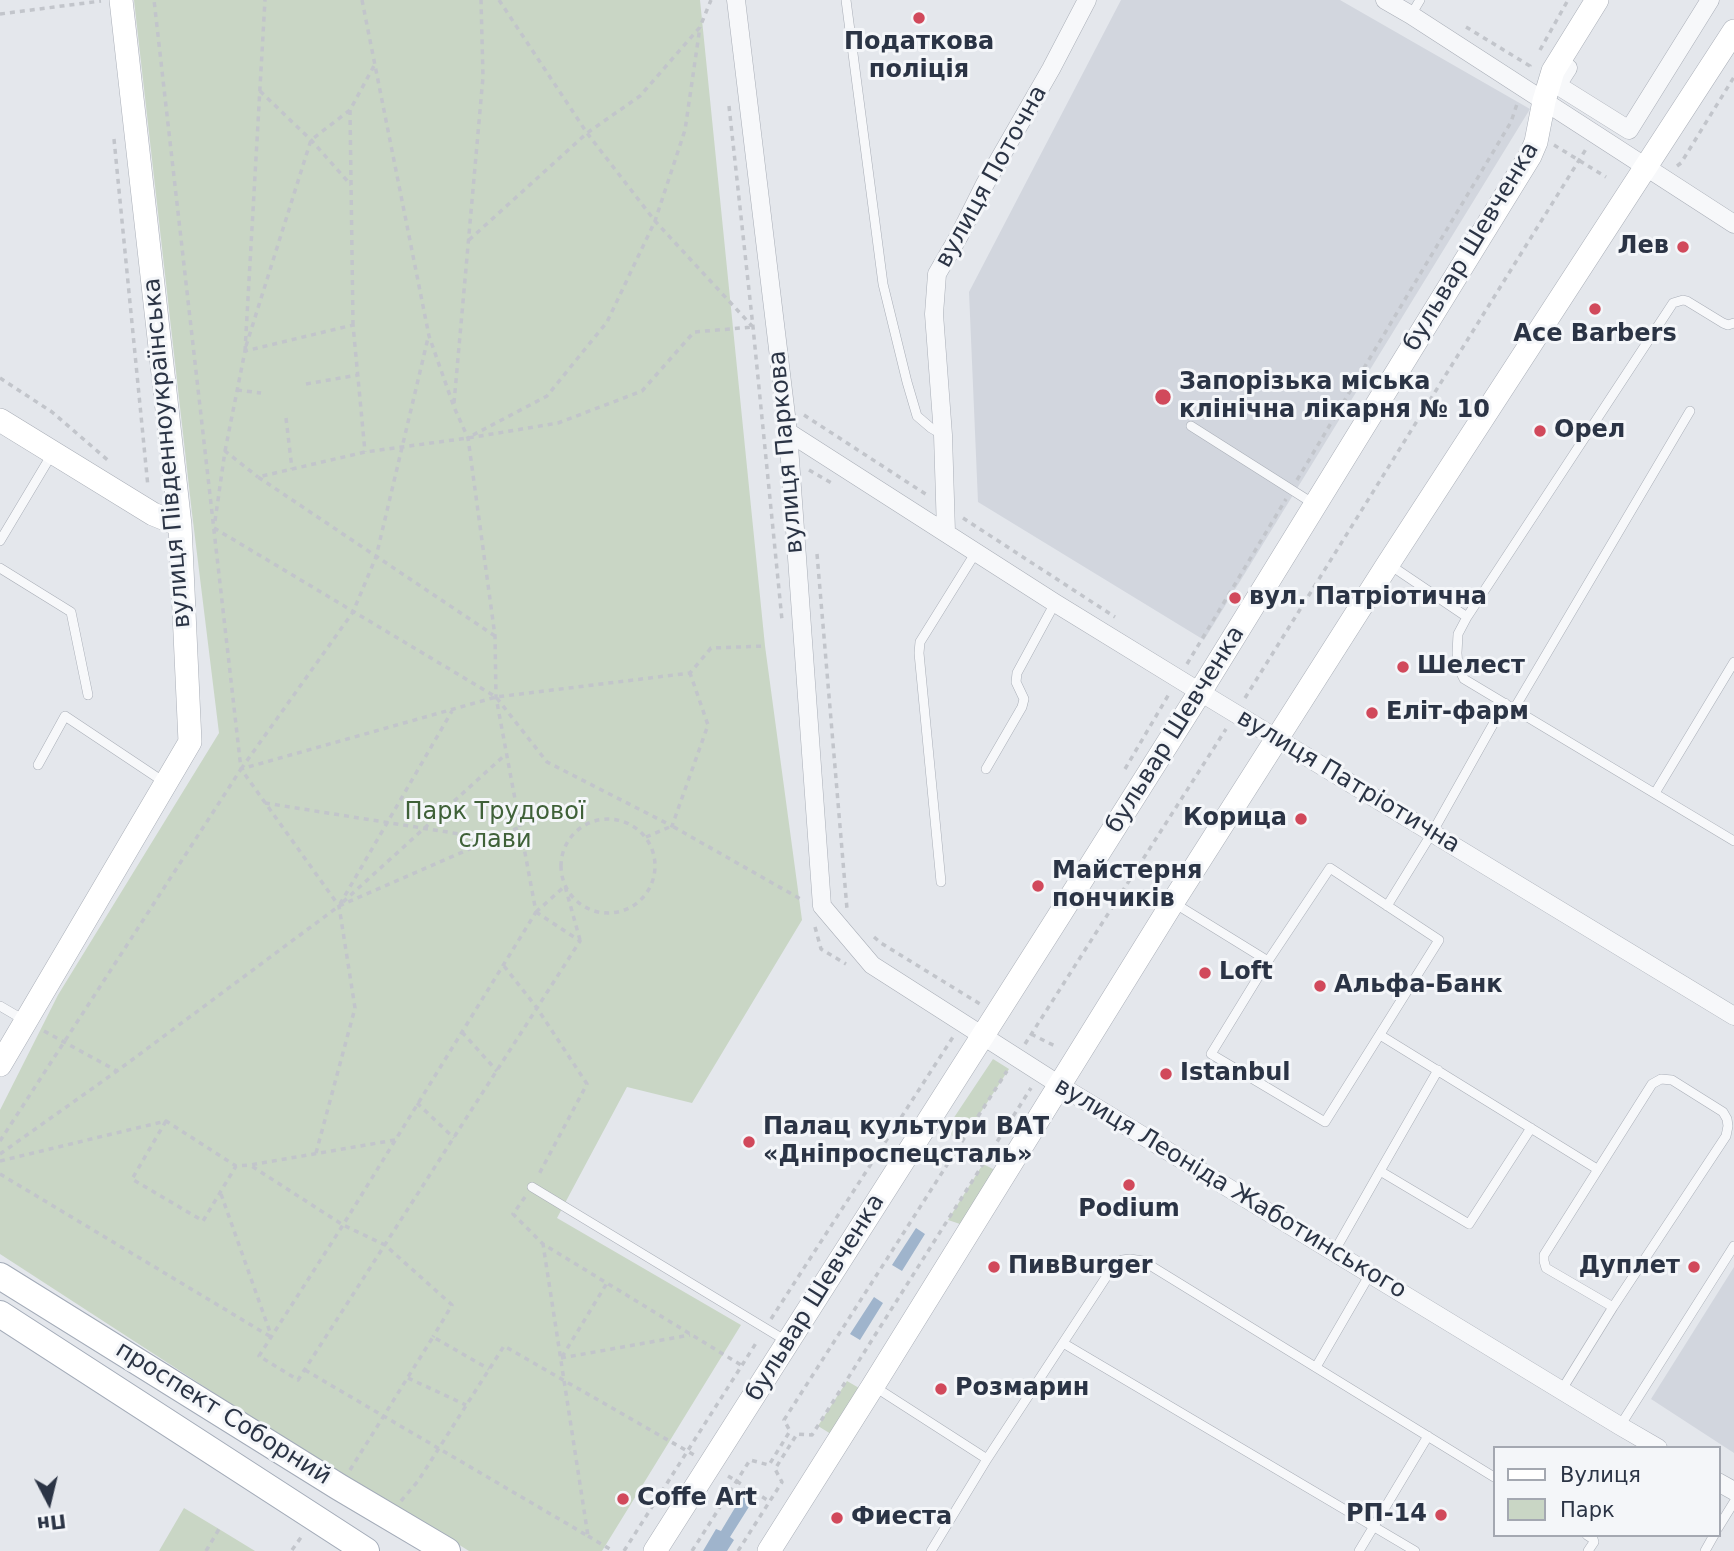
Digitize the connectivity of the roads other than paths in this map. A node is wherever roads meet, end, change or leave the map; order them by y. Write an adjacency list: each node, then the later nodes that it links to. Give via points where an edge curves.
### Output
1 (736, 0): 18 (street, вулиця Паркова)
2 (846, 0): 19 (lane, via 883,284 917,416)
3 (1087, 0): 19 (street, вулиця Поточна, via 937,274 934,314)
4 (1385, 0): 9 (street)
5 (1597, 0): 11 (street, бульвар Шевченка, via 1553,71)
6 (1610, 0): 7 (street, via 1557,85 1629,130)
7 (1710, 0)
8 (111, 1): 22 (street, вулиця Південноукраїнська)
9 (1415, 8): 11 (street)
10 (1734, 31): 12 (street)
11 (1544, 101): 12 (street); 21 (street, бульвар Шевченка, via 1530,156)
12 (1646, 167): 13 (street); 26 (street)
13 (1734, 224)
14 (1734, 323): 29 (lane, via 1723,323 1687,301 1673,303)
15 (1690, 411): 34 (lane)
16 (0, 420): 20 (street)
17 (1191, 426): 21 (lane)
18 (788, 432): 23 (street, вулиця Патріотична); 44 (street, вулиця Паркова)
19 (943, 435): 23 (street, вулиця Поточна)
20 (52, 454): 22 (street); 24 (lane)
21 (1316, 505): 31 (street, бульвар Шевченка)
22 (180, 525): 38 (street, вулиця Південноукраїнська, via 190,741)
23 (946, 532): 25 (street, вулиця Патріотична)
24 (0, 541)
25 (976, 552): 28 (street, вулиця Патріотична); 42 (lane, via 920,642)
26 (1388, 564): 29 (lane); 35 (street)
27 (0, 568): 32 (lane, via 71,612)
28 (1055, 603): 31 (street, вулиця Патріотична); 37 (lane, via 1017,673 1022,707)
29 (1467, 617): 33 (lane, via 1458,634 1458,667 1464,678)
30 (1734, 662): 39 (lane)
31 (1200, 692): 35 (street, вулиця Патріотична); 51 (street, бульвар Шевченка)
32 (88, 695)
33 (1505, 703): 34 (lane); 40 (lane)
34 (1514, 709): 39 (lane)
35 (1277, 740): 40 (street, вулиця Патріотична); 43 (street)
36 (38, 765): 38 (lane, via 65,716)
37 (986, 769)
38 (166, 783): 49 (street, вулиця Південноукраїнська)
39 (1655, 793): 41 (lane)
40 (1432, 833): 45 (lane); 48 (street, вулиця Патріотична)
41 (1734, 841)
42 (941, 882)
43 (1173, 902): 46 (lane); 54 (street)
44 (822, 906): 51 (street, вулиця Леоніда Жаботинського, via 872,965)
45 (1387, 906): 46 (lane, via 1330,868); 50 (lane, via 1439,940)
46 (1268, 961): 50 (lane, via 1211,1054 1325,1122)
47 (0, 1006): 49 (lane)
48 (1734, 1016)
49 (25, 1021): 52 (street, вулиця Південноукраїнська)
50 (1380, 1035): 53 (lane)
51 (982, 1036): 54 (street, вулиця Леоніда Жаботинського); 65 (street, бульвар Шевченка)
52 (0, 1065)
53 (1438, 1070): 55 (lane); 57 (lane)
54 (1050, 1079): 60 (street, вулиця Леоніда Жаботинського); 68 (street)
55 (1531, 1128): 56 (lane); 57 (lane, via 1469,1224)
56 (1597, 1169): 63 (lane, via 1544,1261 1546,1268); 63 (lane, via 1652,1084 1661,1079 1672,1080 1727,1119 1726,1136)
57 (1380, 1171): 60 (lane)
58 (532, 1187): 65 (lane)
59 (1734, 1246): 70 (lane)
60 (1334, 1252): 61 (street, вулиця Леоніда Жаботинського)
61 (1370, 1274): 67 (lane); 69 (street, вулиця Леоніда Жаботинського)
62 (0, 1276): 80 (main road, проспект Соборний)
63 (1613, 1307): 69 (lane)
64 (0, 1314): 79 (main road, проспект Соборний)
65 (788, 1342): 81 (street, бульвар Шевченка)
66 (1063, 1343): 67 (lane, via 1114,1265 1137,1259); 73 (lane); 77 (lane)
67 (1316, 1367): 71 (lane)
68 (873, 1386): 73 (lane); 82 (street)
69 (1561, 1391): 70 (street, вулиця Леоніда Жаботинського)
70 (1620, 1426): 72 (street, вулиця Леоніда Жаботинського)
71 (1428, 1436): 74 (lane); 77 (lane)
72 (1655, 1446)
73 (987, 1459): 83 (lane)
74 (1492, 1476)
75 (1734, 1502): 76 (lane)
76 (1720, 1525)
77 (1374, 1526): 84 (lane); 85 (lane)
78 (1590, 1537): 86 (lane, via 1594,1542)
79 (366, 1551)
80 (447, 1551)
81 (655, 1551)
82 (769, 1551)
83 (931, 1551)
84 (1359, 1551)
85 (1415, 1551)
86 (1588, 1551)

